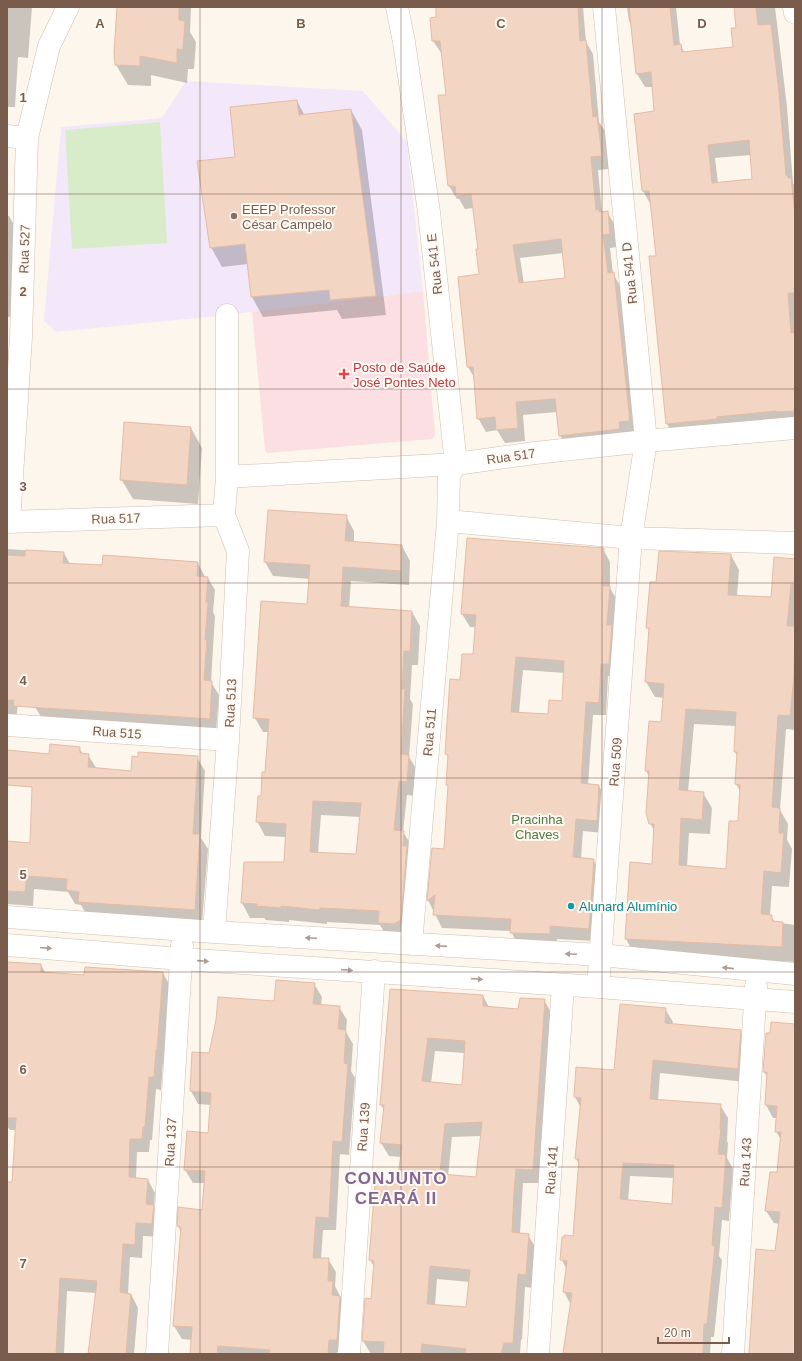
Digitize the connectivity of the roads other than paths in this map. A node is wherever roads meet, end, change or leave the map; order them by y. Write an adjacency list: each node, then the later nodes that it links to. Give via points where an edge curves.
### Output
1 (68, 7): 6 (street, Rua 527, via 49,46)
2 (397, 7): 11 (street, Rua 541 E, via 429,212)
3 (604, 7): 10 (street, Rua 541 D)
4 (794, 7): 5 (street)
5 (795, 13)
6 (17, 137): 8 (street, Rua 527)
7 (227, 315): 12 (street, Rua 513)
8 (14, 337): 15 (street, Rua 527)
9 (795, 428): 10 (street, Rua 517)
10 (646, 441): 11 (street, Rua 517); 16 (street, Rua 541 D)
11 (456, 464): 12 (street, Rua 517); 14 (street, Rua 541 E, via 449,475)
12 (227, 477): 13 (street, Rua 513)
13 (224, 515): 15 (street, Rua 517); 19 (street, Rua 513, via 238,551)
14 (448, 521): 16 (street); 23 (street, Rua 511)
15 (8, 522)
16 (631, 538): 17 (street); 26 (street, Rua 509)
17 (795, 543)
18 (7, 725): 19 (street, Rua 515)
19 (228, 740): 22 (street, Rua 513)
20 (7, 917): 21 (street)
21 (183, 930): 22 (street); 27 (street, Rua 137)
22 (214, 932): 23 (street, one-way to 22)
23 (411, 944): 25 (street, one-way to 23)
24 (7, 945): 27 (street, one-way to 27)
25 (505, 950): 26 (street, one-way to 25); 31 (street)
26 (601, 955): 28 (street, one-way to 26); 33 (street, Rua 509)
27 (181, 959): 29 (street, one-way to 29); 36 (street, Rua 137)
28 (758, 971): 30 (street); 34 (street, Rua 143)
29 (374, 972): 31 (street, one-way to 31); 37 (street, Rua 139)
30 (795, 974)
31 (504, 981): 32 (street)
32 (563, 985): 33 (street); 38 (street, Rua 141)
33 (598, 987): 34 (street)
34 (755, 1000): 35 (street); 39 (street, Rua 143)
35 (795, 1002)
36 (157, 1354)
37 (348, 1354)
38 (538, 1354)
39 (733, 1354)

